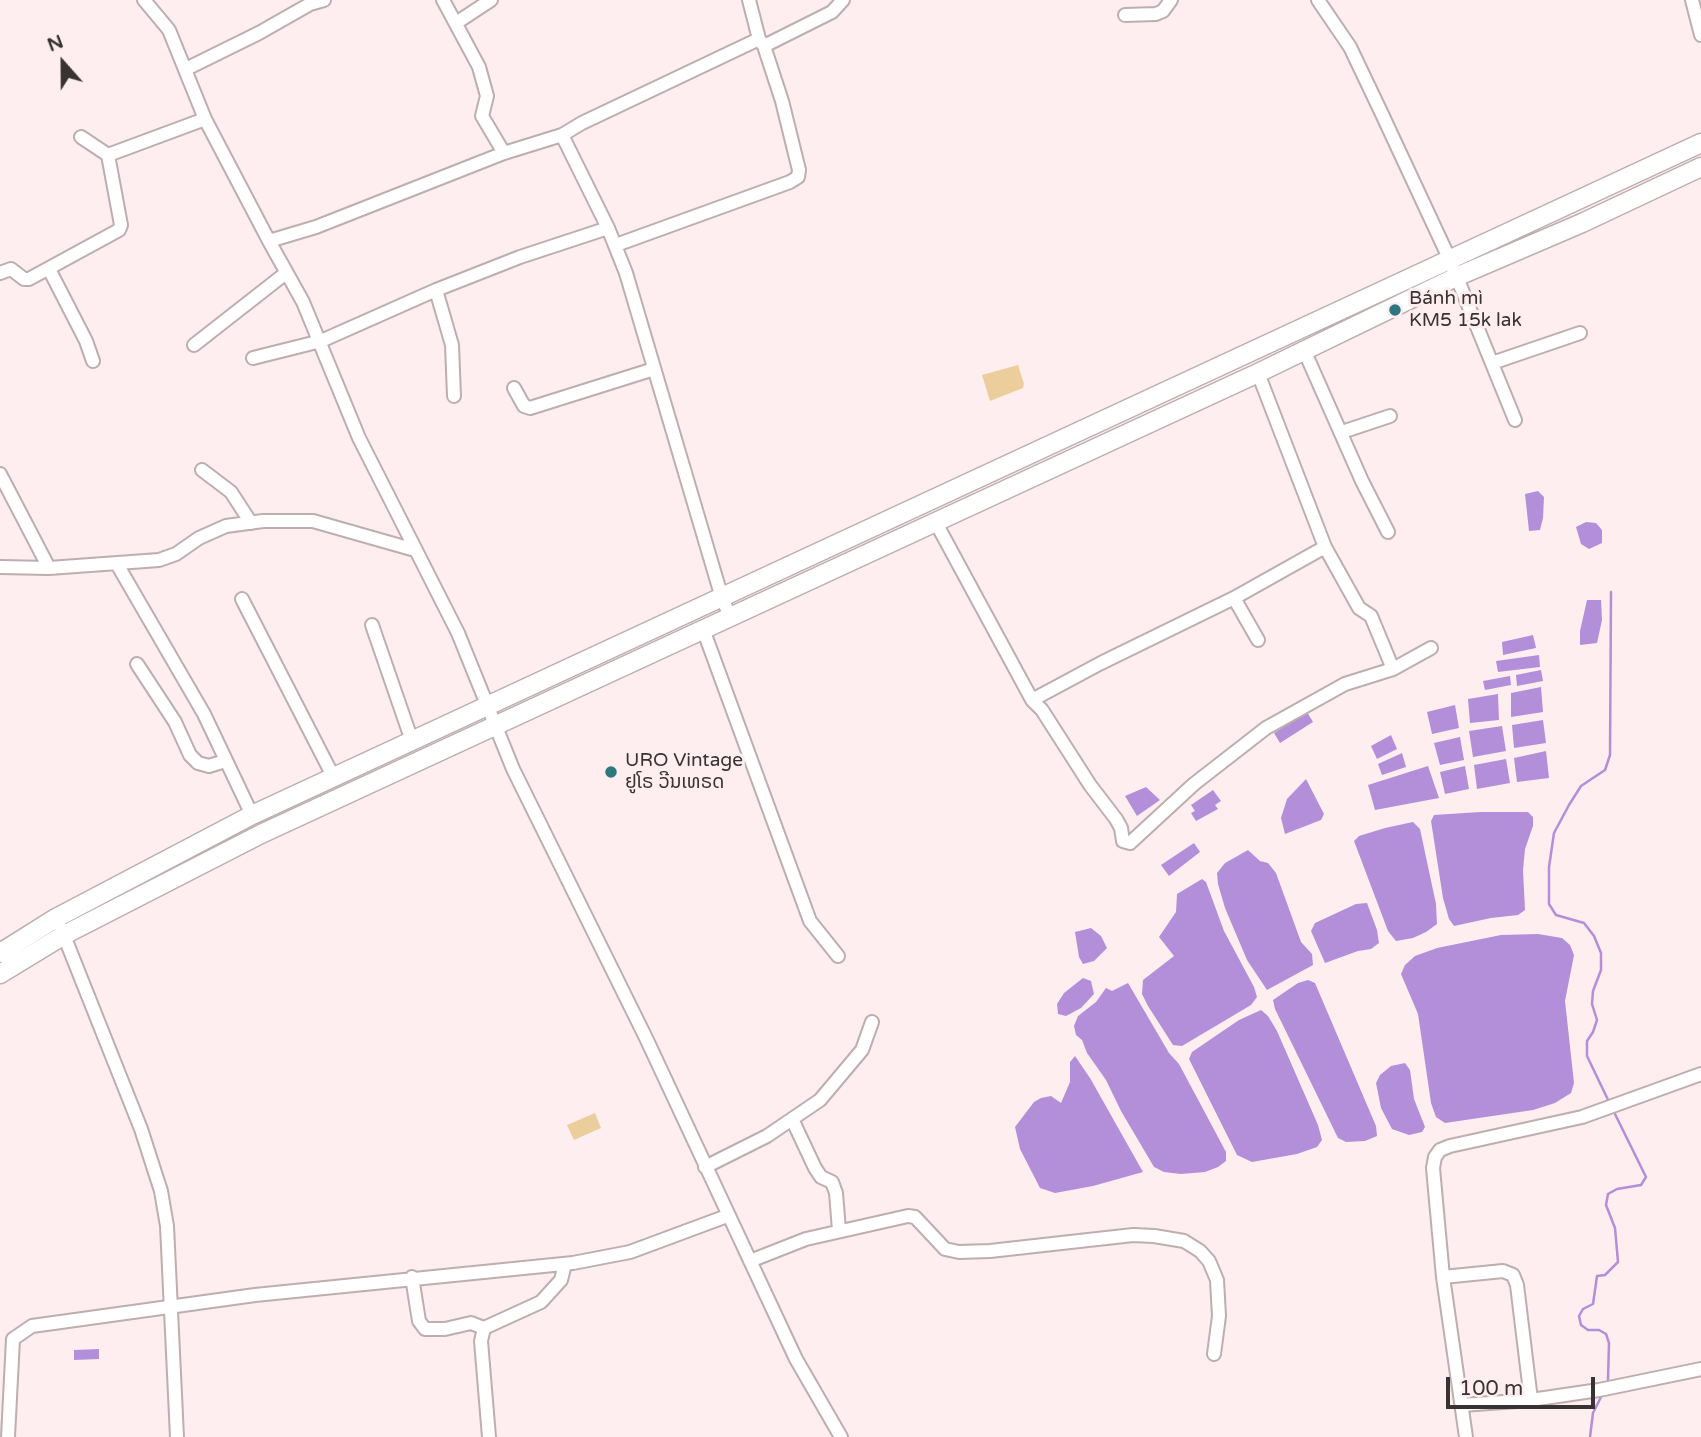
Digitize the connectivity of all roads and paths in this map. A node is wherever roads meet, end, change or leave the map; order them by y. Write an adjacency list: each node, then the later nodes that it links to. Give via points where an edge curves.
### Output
1 (144, 0): 14 (street, via 169,30)
2 (324, 0): 14 (street)
3 (443, 0): 11 (street)
4 (491, 0): 11 (street)
5 (749, 0): 13 (street)
6 (843, 0): 13 (street, via 832,12)
7 (1171, 0): 10 (street, via 1164,11)
8 (1318, 0): 25 (street, via 1350,47)
9 (1692, 0): 12 (street)
10 (1125, 15)
11 (456, 23): 19 (street, via 486,87 482,116)
12 (1701, 35)
13 (762, 43): 16 (street); 24 (street, via 785,113 797,177)
14 (186, 69): 15 (street)
15 (205, 119): 20 (street); 23 (street)
16 (562, 135): 19 (street); 22 (street)
17 (80, 137): 20 (street)
18 (1701, 143): 25 (highway)
19 (504, 153): 23 (street, via 316,227)
20 (108, 155): 26 (street, via 119,230)
21 (1700, 169): 29 (highway)
22 (608, 228): 24 (street); 30 (street)
23 (268, 241): 28 (street)
24 (616, 245): 38 (street)
25 (1449, 258): 29 (street); 40 (highway)
26 (49, 269): 27 (street, via 29,279 11,269); 36 (street)
27 (0, 273)
28 (286, 273): 32 (street); 33 (street)
29 (1457, 278): 34 (highway); 37 (street)
30 (436, 290): 32 (street); 42 (street, via 452,345)
31 (1580, 333): 37 (street)
32 (321, 341): 35 (street); 53 (street, via 359,438)
33 (194, 345)
34 (1304, 350): 39 (highway); 46 (street)
35 (254, 358)
36 (93, 361)
37 (1492, 363): 45 (street)
38 (654, 369): 41 (street, via 530,408 524,406); 58 (street)
39 (1258, 373): 43 (highway); 52 (street)
40 (1193, 379): 43 (highway); 58 (highway)
41 (514, 387)
42 (454, 396)
43 (1202, 398): 49 (highway)
44 (1390, 416): 46 (street)
45 (1515, 420)
46 (1342, 432): 51 (street)
47 (202, 470): 50 (street, via 231,492)
48 (0, 474): 56 (street)
49 (935, 521): 60 (highway); 67 (street)
50 (251, 523): 53 (street, via 313,522); 54 (street, via 226,526 159,560)
51 (1388, 532)
52 (1325, 547): 59 (street); 66 (street, via 1359,608 1371,616)
53 (415, 550): 68 (street, via 458,633)
54 (117, 564): 56 (street); 71 (street, via 204,714)
55 (0, 567): 56 (street)
56 (50, 568)
57 (242, 598): 72 (street)
58 (722, 598): 60 (street); 68 (highway)
59 (1234, 598): 63 (street); 67 (street)
60 (730, 616): 62 (highway)
61 (372, 625): 70 (street)
62 (703, 629): 69 (highway); 79 (street, via 810,921)
63 (1258, 640)
64 (1431, 648): 66 (street)
65 (137, 664): 71 (street, via 175,722 190,755 209,766)
66 (1392, 669): 67 (street, via 1345,684 1266,728 1126,844 1116,819)
67 (1031, 700)
68 (487, 706): 69 (street); 70 (highway)
69 (495, 726): 75 (highway); 84 (street)
70 (412, 741): 72 (highway)
71 (225, 761): 73 (street)
72 (334, 778): 73 (highway)
73 (252, 816): 74 (highway)
74 (219, 831): 75 (highway); 76 (highway)
75 (226, 851): 77 (highway)
76 (56, 918): 77 (street); 78 (highway)
77 (64, 935): 80 (highway); 91 (street, via 161,1191)
78 (0, 953)
79 (838, 956)
80 (0, 974)
81 (872, 1022): 83 (street, via 862,1049 820,1100)
82 (1701, 1073): 90 (street, via 1582,1117 1440,1150 1433,1168)
83 (792, 1119): 84 (street); 86 (street, via 815,1168 832,1182)
84 (705, 1167): 85 (street)
85 (727, 1216): 87 (street); 88 (street, via 630,1252)
86 (839, 1230): 87 (street); 94 (street, via 915,1217 945,1249 959,1252 1133,1235 1184,1241 1209,1261 1217,1280 1219,1317)
87 (750, 1261): 101 (street, via 796,1359)
88 (565, 1264): 89 (street); 92 (street, via 561,1280 541,1302)
89 (412, 1277): 91 (street); 92 (street, via 419,1321 425,1329 471,1323)
90 (1443, 1277): 96 (street, via 1503,1270 1513,1275); 97 (street)
91 (170, 1305): 93 (street, via 32,1326); 99 (street)
92 (484, 1328): 100 (street, via 481,1341)
93 (7, 1340): 98 (street)
94 (1214, 1353)
95 (1701, 1369): 96 (street)
96 (1531, 1400): 97 (street)
97 (1462, 1405): 102 (street)
98 (8, 1437)
99 (177, 1437)
100 (489, 1437)
101 (841, 1437)
102 (1466, 1437)

